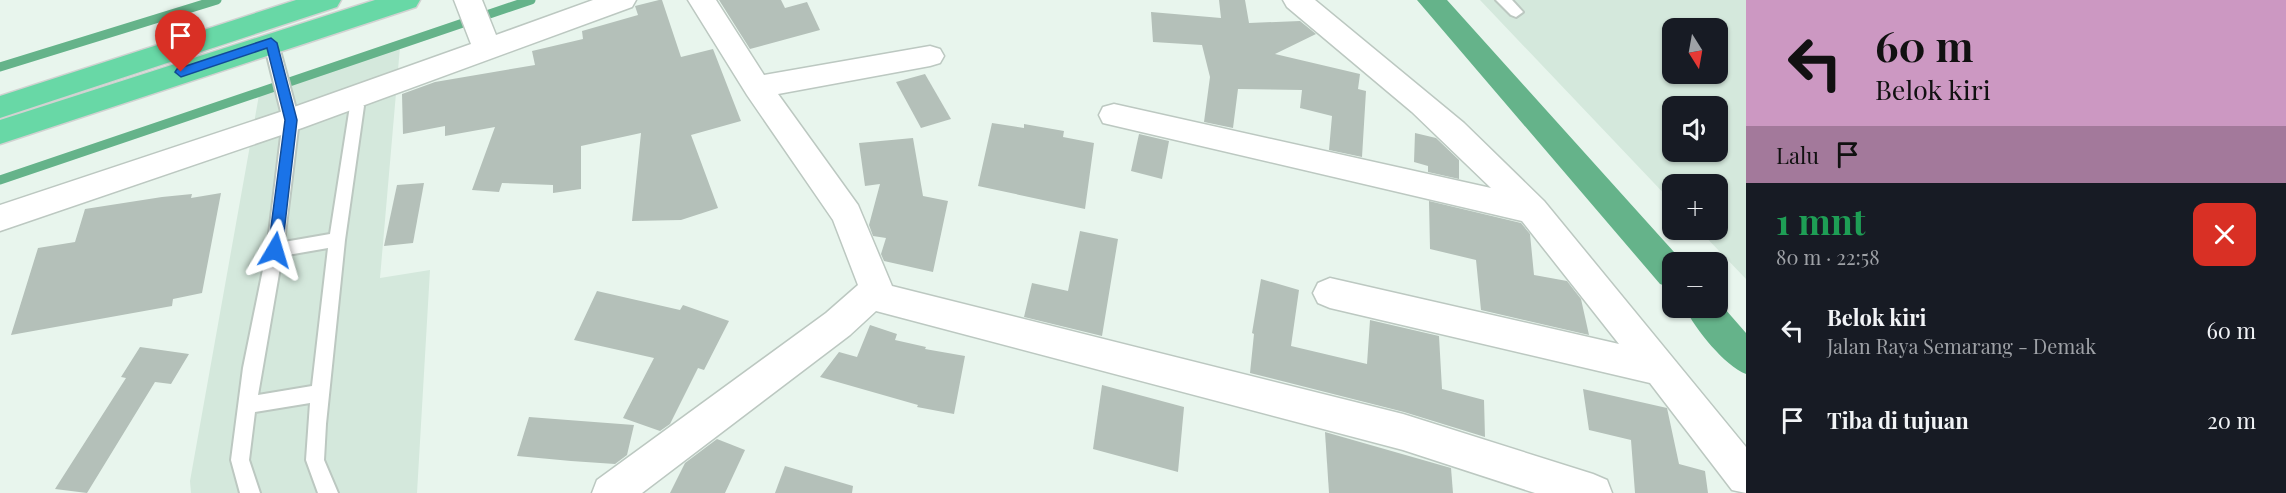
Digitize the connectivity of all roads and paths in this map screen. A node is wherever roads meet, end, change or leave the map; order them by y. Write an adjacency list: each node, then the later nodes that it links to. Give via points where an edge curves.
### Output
1 (327, 0): 9 (highway)
2 (406, 0): 9 (highway)
3 (468, 0): 10 (street)
4 (622, 0): 10 (street)
5 (702, 0): 12 (street)
6 (1297, 0): 18 (street, via 1433,114)
7 (1503, 0): 8 (lane)
8 (1516, 12)
9 (270, 39): 14 (highway); 15 (lane); 17 (highway)
10 (484, 41): 15 (street)
11 (930, 56): 12 (street)
12 (757, 87): 23 (street, via 847,214 874,285)
13 (357, 106): 20 (lane)
14 (0, 107)
15 (289, 111): 19 (street); 21 (lane)
16 (1114, 116): 18 (street)
17 (0, 132)
18 (1533, 210): 24 (street)
19 (0, 218)
20 (337, 240): 21 (lane); 25 (lane)
21 (275, 250): 26 (lane)
22 (1330, 293): 24 (street)
23 (870, 295): 30 (street, via 838,324); 31 (street, via 1403,432)
24 (1658, 369): 27 (street)
25 (320, 393): 26 (lane); 29 (lane, via 315,460)
26 (247, 405): 28 (lane, via 240,460)
27 (1746, 477)
28 (250, 493)
29 (328, 493)
30 (611, 493)
31 (1593, 493)

